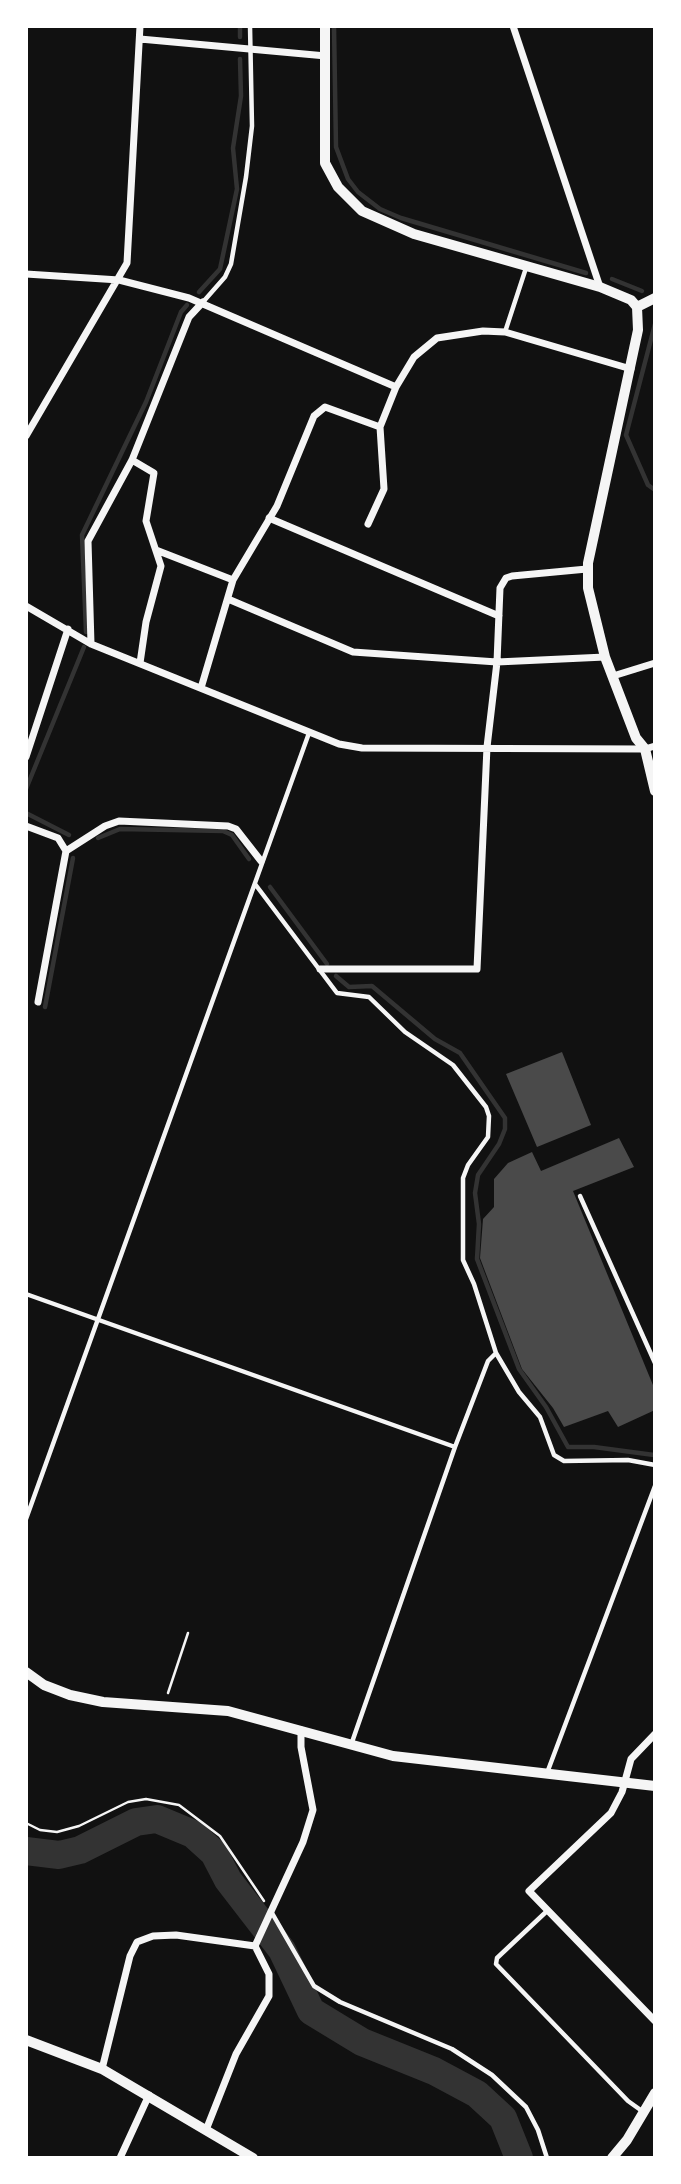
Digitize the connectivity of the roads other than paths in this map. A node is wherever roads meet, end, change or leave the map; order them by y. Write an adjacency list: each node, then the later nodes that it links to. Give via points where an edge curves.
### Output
1 (140, 26): 5 (street)
2 (250, 26): 6 (lane)
3 (325, 26): 7 (street)
4 (513, 26): 11 (street)
5 (140, 39): 6 (street); 10 (street, via 127,263)
6 (250, 48): 7 (street); 13 (lane, via 252,126 231,264)
7 (326, 56): 8 (street, via 325,163 338,187 362,211 414,234)
8 (526, 268): 11 (street); 15 (lane)
9 (26, 274): 10 (street)
10 (119, 280): 13 (street); 19 (street)
11 (600, 287): 14 (street)
12 (655, 298): 14 (street)
13 (203, 302): 17 (street); 20 (street, via 189,317)
14 (637, 307): 16 (street)
15 (505, 332): 16 (street); 17 (street, via 437,338 414,357)
16 (631, 369): 24 (street)
17 (396, 387): 18 (street)
18 (380, 427): 21 (street, via 334,408 319,409); 22 (street, via 384,489)
19 (26, 436)
20 (132, 460): 23 (street, via 154,473 146,521); 30 (street, via 88,541)
21 (270, 518): 25 (street); 28 (street)
22 (368, 524)
23 (156, 550): 25 (street); 33 (street, via 161,566)
24 (587, 569): 28 (street, via 506,578 500,588); 31 (street)
25 (233, 580): 26 (street)
26 (228, 598): 32 (street, via 353,652); 36 (street)
27 (26, 606): 29 (street)
28 (499, 616): 32 (street)
29 (68, 629): 30 (street); 40 (street)
30 (91, 643): 33 (street)
31 (604, 657): 32 (street); 35 (street)
32 (497, 662): 38 (street)
33 (140, 663): 36 (street)
34 (655, 663): 35 (street)
35 (612, 676): 39 (street, via 636,738)
36 (201, 688): 37 (street)
37 (309, 733): 38 (street, via 362,748); 44 (lane)
38 (486, 747): 39 (street); 46 (street, via 477,969)
39 (650, 747): 41 (street)
40 (26, 757)
41 (655, 791)
42 (26, 826): 43 (street, via 58,838)
43 (66, 851): 44 (street, via 119,821 228,826 236,829); 47 (street)
44 (261, 861): 45 (lane)
45 (254, 883): 46 (lane); 50 (lane)
46 (320, 969): 51 (lane, via 337,993 369,998 405,1032 453,1065 486,1107 488,1137 463,1178 462,1249)
47 (38, 1002)
48 (580, 1196): 52 (lane)
49 (26, 1294): 50 (lane)
50 (99, 1320): 53 (lane); 56 (lane)
51 (496, 1353): 53 (lane, via 488,1361); 54 (lane, via 540,1417 558,1460 628,1460)
52 (655, 1363)
53 (455, 1447): 60 (lane)
54 (655, 1465)
55 (655, 1486): 61 (lane)
56 (26, 1519)
57 (26, 1672): 58 (street, via 44,1685 79,1697 228,1711)
58 (301, 1730): 60 (street); 65 (street, via 313,1810)
59 (655, 1734): 62 (street, via 632,1759)
60 (351, 1746): 61 (street, via 393,1756)
61 (547, 1773): 62 (street)
62 (624, 1781): 63 (street); 64 (street, via 611,1813 529,1891)
63 (655, 1786)
64 (548, 1911): 67 (street); 72 (lane, via 496,1964)
65 (270, 1916): 66 (street); 76 (lane, via 314,1986 340,2002 452,2049 492,2076 526,2106)
66 (256, 1943): 69 (street, via 176,1935 137,1942); 73 (street, via 269,1974 269,1996 236,2054)
67 (655, 2021)
68 (26, 2040): 69 (street)
69 (102, 2069): 71 (street)
70 (655, 2093): 72 (street)
71 (149, 2095): 73 (street); 74 (street)
72 (643, 2112): 77 (street)
73 (206, 2130): 75 (street)
74 (120, 2158)
75 (253, 2158)
76 (547, 2158)
77 (612, 2158)

